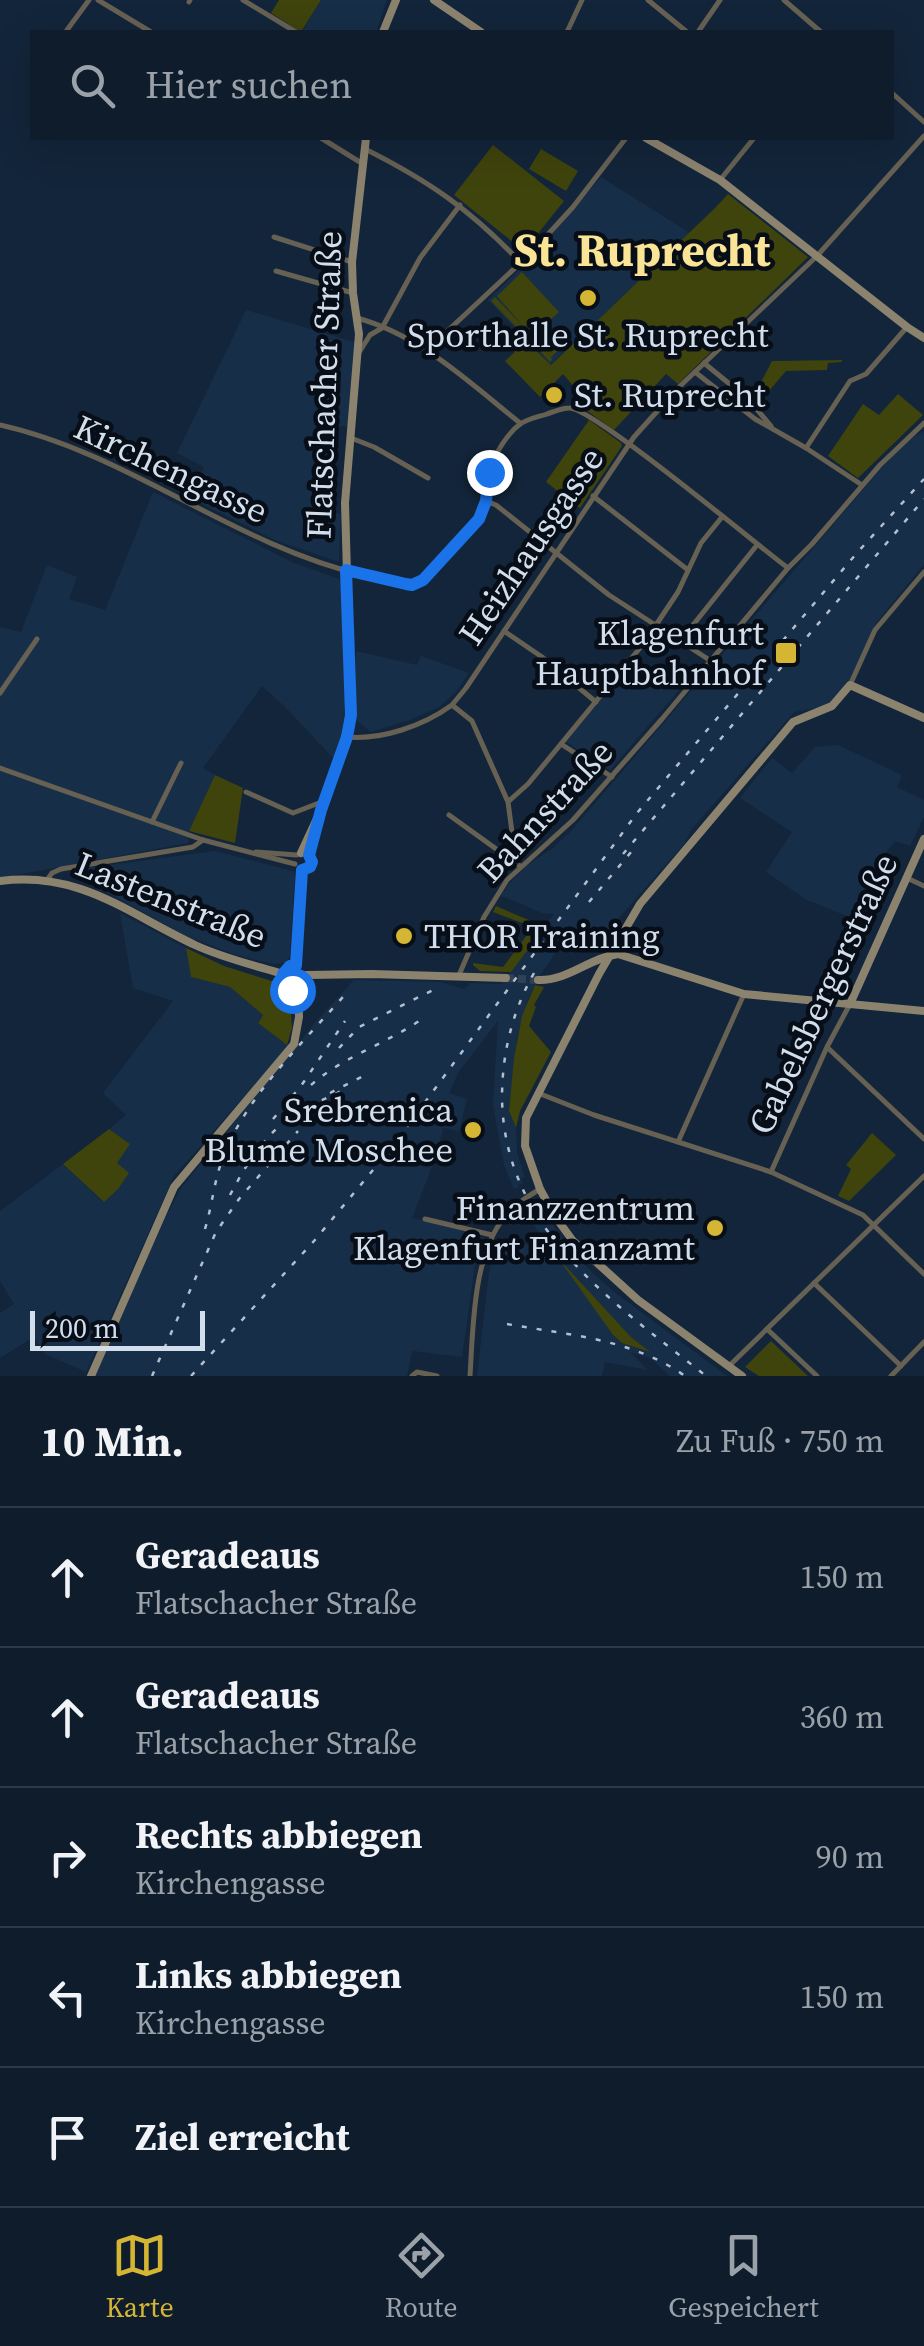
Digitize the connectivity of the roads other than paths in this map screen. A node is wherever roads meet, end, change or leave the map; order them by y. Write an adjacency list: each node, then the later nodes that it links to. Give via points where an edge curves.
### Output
1 (88, 0): 10 (street)
2 (98, 0): 11 (street)
3 (243, 0): 12 (street)
4 (396, 0): 13 (street)
5 (434, 0): 14 (street)
6 (582, 0): 15 (street)
7 (648, 0): 16 (street)
8 (720, 0): 17 (street)
9 (784, 0): 18 (street)
10 (67, 30)
11 (149, 30)
12 (293, 30)
13 (384, 30)
14 (477, 30)
15 (568, 30)
16 (684, 30)
17 (699, 30)
18 (820, 30)
19 (894, 95): 20 (street)
20 (924, 122)
21 (924, 136): 32 (street, Heizhausgasse)
22 (323, 140): 28 (street)
23 (366, 140): 27 (street, Flatschacher Straße)
24 (624, 140): 34 (street)
25 (650, 140): 29 (street)
26 (752, 140): 29 (street)
27 (365, 149): 28 (street, Flatschacher Straße); 30 (street)
28 (363, 164): 33 (street, Flatschacher Straße)
29 (720, 180): 32 (street)
30 (460, 205): 34 (street); 38 (street, via 420,258)
31 (274, 237): 33 (street)
32 (817, 256): 39 (street); 43 (street, Heizhausgasse)
33 (352, 262): 36 (street, Flatschacher Straße)
34 (521, 263): 41 (street)
35 (276, 271): 36 (street)
36 (353, 293): 37 (street, Flatschacher Straße)
37 (357, 318): 38 (street); 42 (street, Flatschacher Straße)
38 (382, 328): 41 (street); 42 (street)
39 (907, 328): 40 (street); 51 (street, via 863,376 850,381)
40 (922, 334)
41 (426, 350): 46 (street)
42 (356, 358): 49 (street, Flatschacher Straße)
43 (704, 363): 44 (street, Heizhausgasse); 48 (street)
44 (695, 372): 48 (street); 50 (street, Heizhausgasse)
45 (924, 422): 53 (street, Bahnstraße)
46 (520, 423): 50 (street, via 570,408); 55 (street, Kirchengasse, via 491,466)
47 (0, 425): 60 (street, Kirchengasse, via 100,458 273,545)
48 (773, 428): 51 (street)
49 (350, 438): 52 (street); 60 (street, Flatschacher Straße)
50 (629, 444): 54 (street, Heizhausgasse); 56 (street)
51 (806, 448): 53 (street)
52 (428, 478)
53 (862, 485): 59 (street, Bahnstraße)
54 (593, 496): 58 (street, Heizhausgasse); 61 (street)
55 (486, 501): 58 (street); 60 (street, Kirchengasse, via 474,525 418,583)
56 (722, 517): 57 (street); 61 (street)
57 (758, 545): 59 (street); 66 (street)
58 (555, 554): 63 (street); 64 (street, Heizhausgasse)
59 (788, 568): 67 (street, Bahnstraße)
60 (346, 570): 73 (street, Flatschacher Straße)
61 (688, 570): 63 (street)
62 (924, 572): 68 (street, via 883,620)
63 (656, 626): 66 (street); 70 (street)
64 (504, 630): 70 (street); 71 (street, Heizhausgasse)
65 (37, 640): 69 (street)
66 (680, 641): 67 (street)
67 (711, 660): 77 (street, Bahnstraße)
68 (850, 685): 72 (street); 92 (street, via 832,706 784,732 640,904)
69 (0, 693)
70 (596, 702): 74 (street)
71 (452, 705): 73 (street, via 399,730); 79 (street, via 472,721)
72 (924, 718)
73 (347, 737): 80 (street, Flatschacher Straße)
74 (561, 744): 77 (street); 79 (street)
75 (181, 764): 82 (street)
76 (0, 768): 82 (street)
77 (612, 777): 87 (street, Bahnstraße)
78 (246, 792): 80 (street, via 293,813)
79 (508, 802): 85 (street)
80 (322, 806): 86 (street, Flatschacher Straße)
81 (449, 815): 85 (street)
82 (152, 822): 83 (street)
83 (203, 840): 86 (street); 89 (street, via 61,869)
84 (924, 840): 88 (street, Gabelsbergerstraße)
85 (508, 856): 87 (street)
86 (301, 859): 93 (street, Flatschacher Straße)
87 (520, 866): 97 (street, Bahnstraße, via 484,916)
88 (906, 878): 91 (street); 103 (street, Gabelsbergerstraße)
89 (42, 880): 90 (street, Lastenstraße); 95 (street, Lastenstraße, via 83,888 200,947)
90 (0, 881)
91 (924, 886)
92 (609, 955): 94 (street); 100 (street); 102 (street, via 624,954)
93 (296, 965): 95 (street); 96 (street)
94 (574, 971): 99 (street); 100 (street)
95 (283, 974): 101 (street, via 286,986)
96 (307, 976): 97 (street); 101 (street)
97 (459, 976): 98 (street)
98 (506, 978)
99 (538, 980)
100 (594, 983): 106 (street)
101 (298, 990): 121 (street, via 294,1044 174,1187)
102 (744, 994): 103 (street); 108 (street)
103 (850, 1004): 104 (street); 105 (street, Gabelsbergerstraße)
104 (924, 1011)
105 (827, 1048): 107 (street); 109 (street, Gabelsbergerstraße)
106 (538, 1093): 108 (street); 111 (street, via 524,1136)
107 (924, 1139)
108 (678, 1142): 109 (street)
109 (771, 1172): 113 (street)
110 (924, 1176): 113 (street)
111 (540, 1189): 114 (street); 120 (street, via 585,1253)
112 (425, 1219): 114 (street)
113 (873, 1225): 115 (street); 116 (street)
114 (492, 1235): 124 (street, via 476,1304)
115 (924, 1274)
116 (814, 1283): 117 (street); 119 (street)
117 (767, 1328): 120 (street); 126 (street)
118 (924, 1342): 119 (street)
119 (901, 1366): 127 (street)
120 (728, 1367): 125 (street)
121 (91, 1376)
122 (412, 1376): 123 (street)
123 (437, 1376)
124 (470, 1376)
125 (742, 1376)
126 (817, 1376)
127 (892, 1376)

